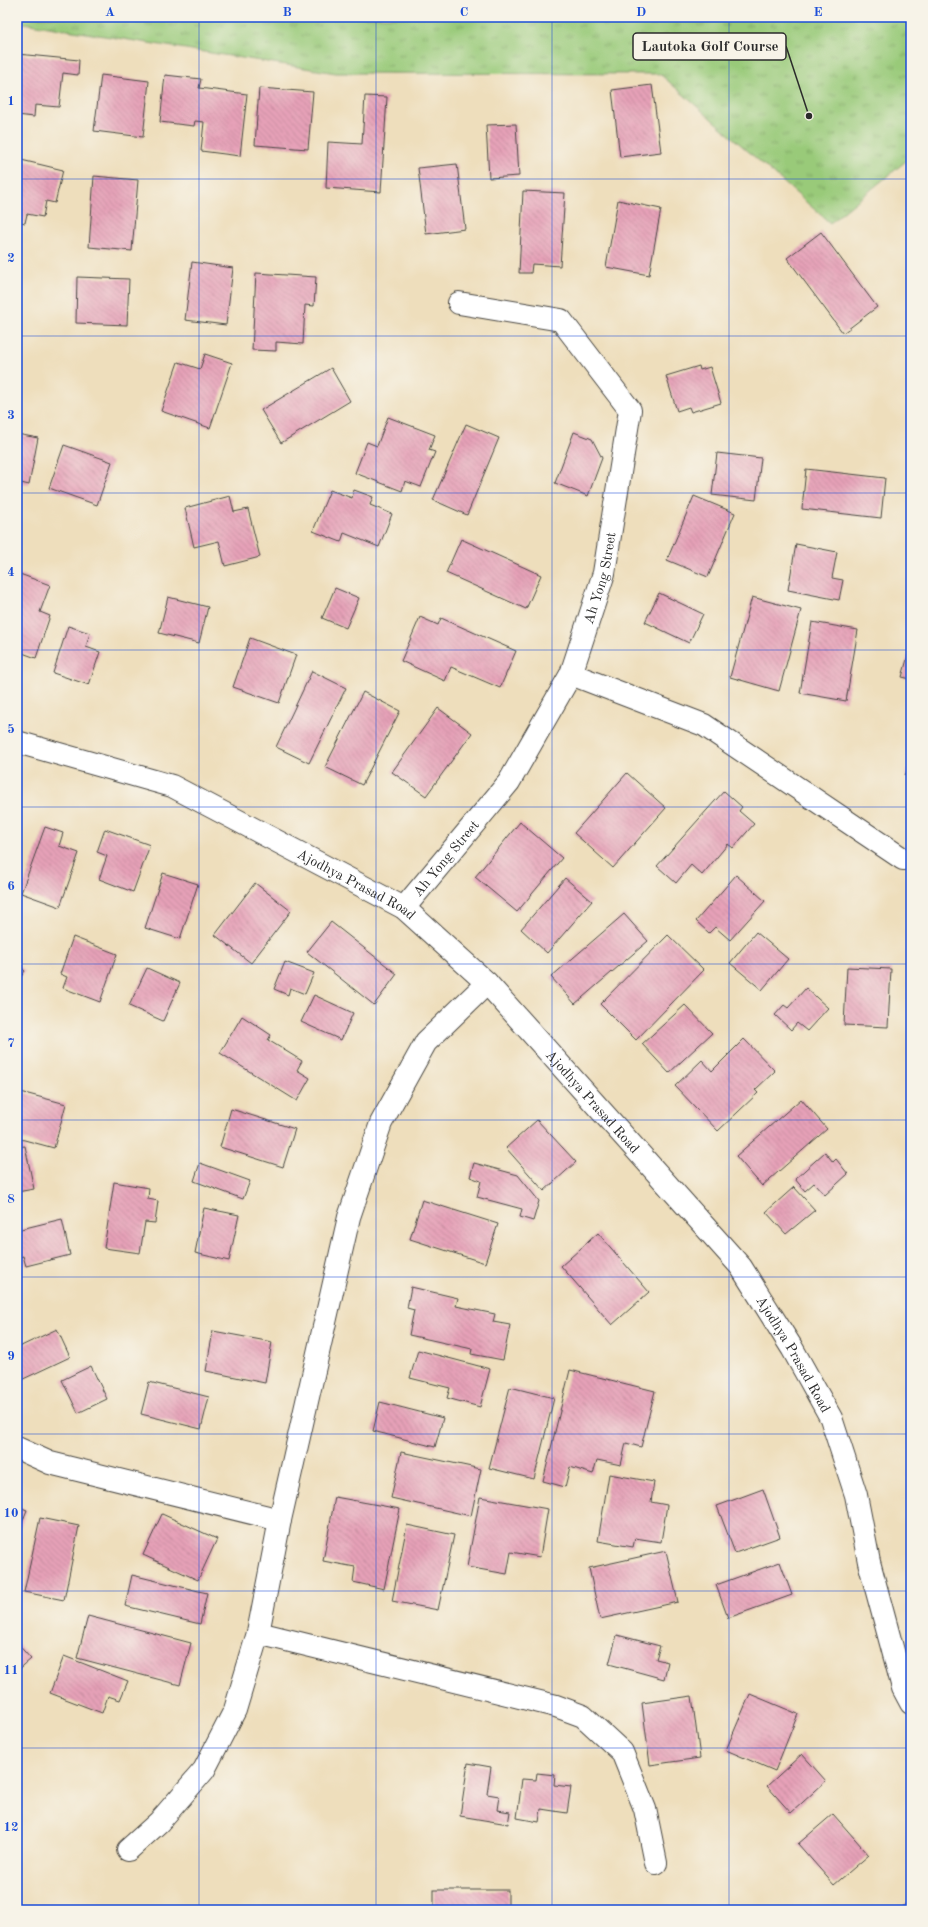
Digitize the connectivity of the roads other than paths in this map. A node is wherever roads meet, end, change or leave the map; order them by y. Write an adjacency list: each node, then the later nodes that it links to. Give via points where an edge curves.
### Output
1 (458, 303): 2 (street, Ah Yong Street, via 561,320 630,410 604,573)
2 (571, 674): 4 (street, via 704,725); 5 (street, Ah Yong Street, via 509,782)
3 (17, 742): 5 (street, Ajodhya Prasad Road, via 172,786)
4 (903, 859)
5 (404, 908): 6 (street, Ajodhya Prasad Road)
6 (488, 983): 8 (street, via 426,1042 381,1123 349,1217); 10 (street, Ajodhya Prasad Road, via 740,1267 792,1348 831,1418 856,1495 869,1562 903,1688)
7 (17, 1448): 8 (street, via 50,1463)
8 (280, 1520): 9 (street)
9 (258, 1633): 11 (street, via 235,1710 204,1770 159,1822); 12 (street, via 556,1706 583,1716 622,1752 645,1809)
10 (911, 1703)
11 (128, 1850)
12 (656, 1863)

